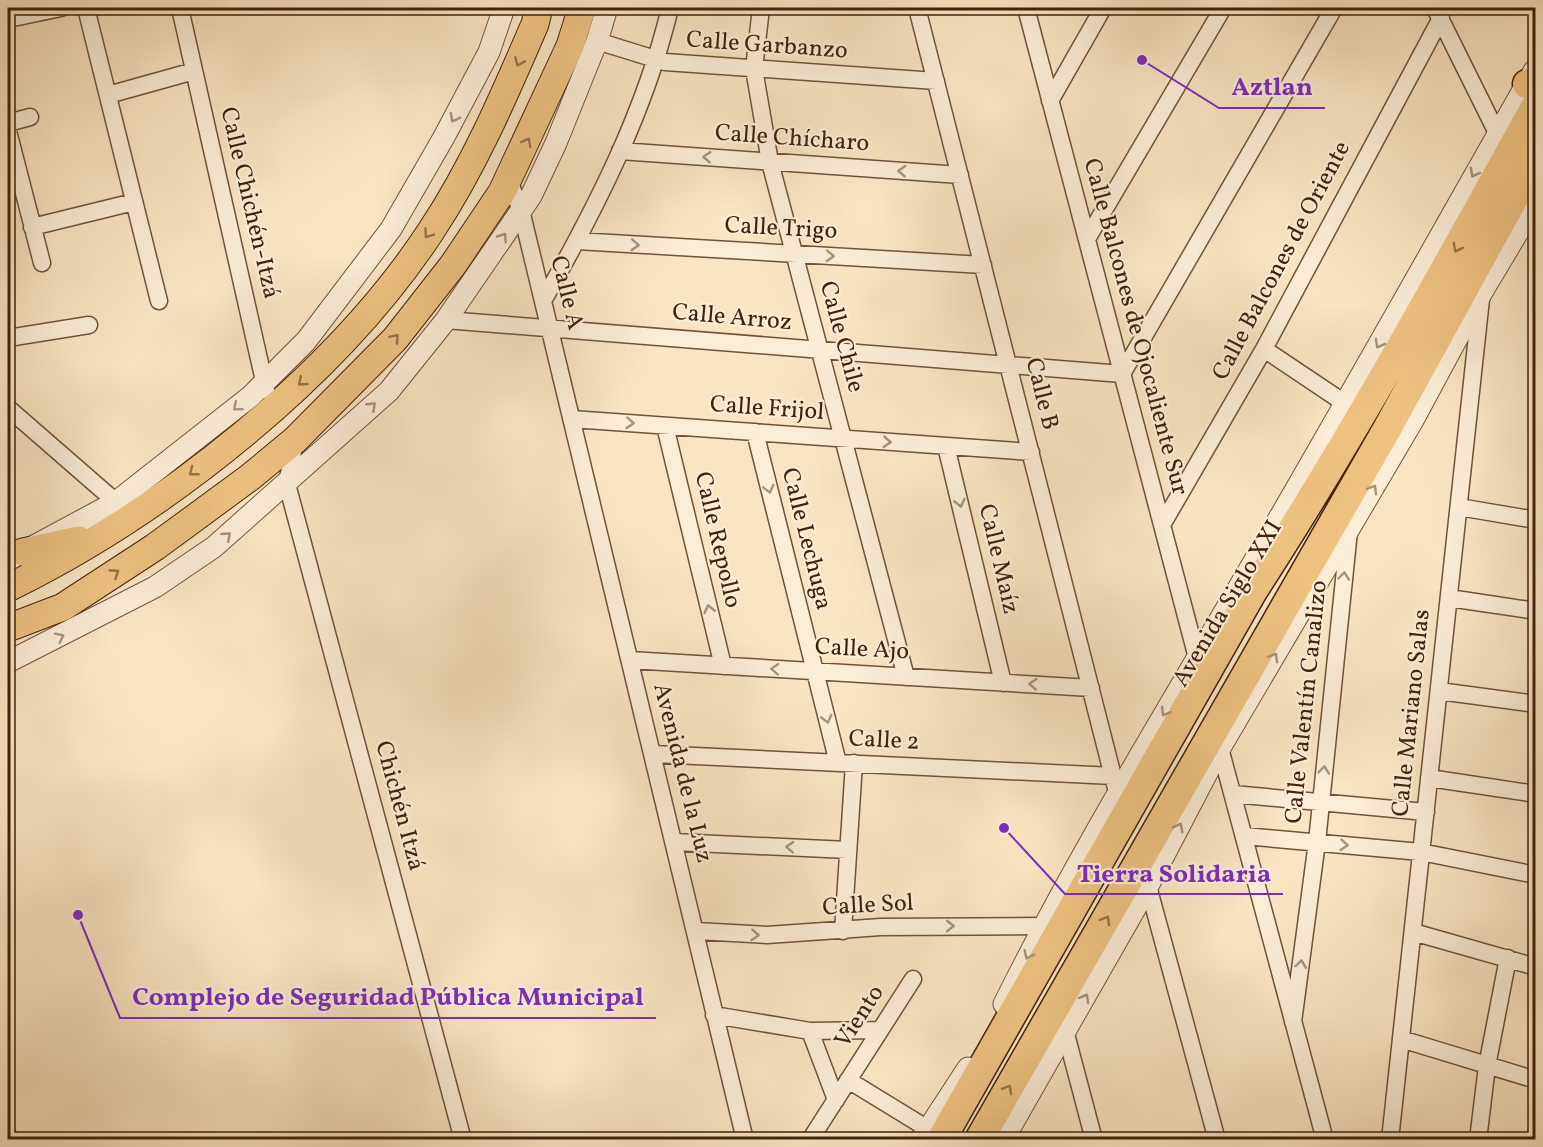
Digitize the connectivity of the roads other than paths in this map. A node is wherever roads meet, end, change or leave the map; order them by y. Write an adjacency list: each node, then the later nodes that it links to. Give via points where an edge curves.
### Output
1 (61, 8): 15 (street)
2 (86, 8): 24 (street)
3 (180, 8): 21 (street, Calle Chichén-Itzá)
4 (504, 8): 54 (street, one-way to 54, via 489,52 391,229)
5 (539, 8): 54 (main road, one-way to 54, via 489,133 431,232 372,310 310,375)
6 (582, 8): 33 (main road, one-way to 6, via 570,46)
7 (607, 8): 18 (street)
8 (670, 8): 19 (street)
9 (761, 8): 20 (street, Calle Chile)
10 (917, 8): 22 (street, Calle B)
11 (1026, 8): 25 (street, Calle Balcones de Ojocaliente Sur)
12 (1103, 8): 25 (street)
13 (1223, 8): 38 (street)
14 (1334, 8): 53 (street)
15 (37, 10): 17 (street)
16 (1438, 13): 29 (street); 51 (street, Calle Balcones de Oriente)
17 (8, 19)
18 (597, 41): 19 (street, Calle Garbanzo); 36 (street, via 556,143)
19 (657, 60): 20 (street, Calle Garbanzo); 30 (street)
20 (753, 69): 22 (street, Calle Garbanzo); 31 (street, Calle Chile)
21 (194, 71): 24 (street); 54 (street, Calle Chichén-Itzá)
22 (936, 81): 32 (street, Calle B)
23 (1533, 84): 29 (street, Avenida Siglo XXI); 75 (highway, Avenida Siglo XXI, one-way to 75, via 1452,257)
24 (108, 95): 35 (street)
25 (1050, 101): 38 (street, Calle Balcones de Ojocaliente Sur)
26 (30, 117): 27 (street)
27 (8, 123)
28 (8, 131): 37 (street)
29 (1497, 133): 55 (street, Avenida Siglo XXI, one-way to 55)
30 (620, 151): 31 (street, Calle Chícharo, one-way to 30); 39 (street)
31 (770, 162): 32 (street, Calle Chícharo, one-way to 31); 40 (street, Calle Chile)
32 (960, 175): 42 (street, Calle B)
33 (508, 179): 36 (street, Calle A); 62 (main road, one-way to 33, via 394,339 453,265)
34 (1533, 190): 43 (street, Avenida Siglo XXI); 59 (highway, Avenida Siglo XXI)
35 (134, 202): 37 (street); 44 (street)
36 (521, 210): 45 (street, Calle A); 46 (street, one-way to 36)
37 (32, 227): 41 (street)
38 (1087, 239): 53 (street, Calle Balcones de Ojocaliente Sur)
39 (577, 241): 40 (street, Calle Trigo, one-way to 40); 45 (street)
40 (793, 254): 42 (street, Calle Trigo, one-way to 42); 50 (street, Calle Chile)
41 (42, 263)
42 (983, 265): 52 (street, Calle B)
43 (1482, 292): 59 (street, Avenida Siglo XXI); 67 (street, Calle Mariano Salas)
44 (159, 301)
45 (543, 301): 48 (street, Calle A)
46 (447, 320): 48 (street, Calle Arroz); 65 (street, one-way to 46, via 388,391)
47 (89, 325): 49 (street)
48 (549, 328): 50 (street, Calle Arroz); 57 (street, Calle A)
49 (8, 338)
50 (820, 349): 52 (street, Calle Arroz); 61 (street, Calle Chile)
51 (1264, 350): 55 (street); 69 (street, Calle Balcones de Oriente)
52 (1009, 365): 53 (street, Calle Arroz); 64 (street, Calle B)
53 (1122, 374): 69 (street, Calle Balcones de Ojocaliente Sur)
54 (268, 396): 66 (street, one-way to 66); 71 (main road, one-way to 71, via 151,505)
55 (1346, 404): 73 (street, Avenida Siglo XXI)
56 (8, 408): 66 (street)
57 (572, 419): 58 (street, Calle Frijol, one-way to 58); 80 (street, Avenida de la Luz)
58 (665, 426): 60 (street, Calle Frijol); 82 (street, Calle Repollo, one-way to 58)
59 (1400, 426): 70 (street, Avenida Siglo XXI, one-way to 59); 86 (highway, Avenida Siglo XXI)
60 (755, 432): 61 (street, Calle Frijol); 83 (street, Calle Lechuga, one-way to 83)
61 (843, 439): 63 (street, Calle Frijol, one-way to 63); 84 (street, Calle Chile)
62 (295, 440): 65 (street); 78 (main road, one-way to 62, via 63,607 174,533 270,463)
63 (946, 446): 64 (street, Calle Frijol); 85 (street, Calle Maíz, one-way to 85)
64 (1031, 452): 87 (street, Calle B)
65 (287, 484): 81 (street, one-way to 65, via 155,587 214,548); 126 (street, Chichén Itzá)
66 (116, 502): 72 (street)
67 (1459, 507): 68 (street); 76 (street, Calle Mariano Salas)
68 (1536, 520)
69 (1162, 525): 79 (street, Calle Balcones de Ojocaliente Sur)
70 (1349, 530): 86 (street, Avenida Siglo XXI, one-way to 70); 97 (street, Calle Valentín Canalizo, one-way to 70)
71 (106, 534): 72 (main road); 74 (main road)
72 (15, 556)
73 (1254, 562): 75 (highway); 79 (street, Avenida Siglo XXI)
74 (8, 588)
75 (1253, 591): 124 (highway, Avenida Siglo XXI)
76 (1449, 598): 77 (street); 88 (street, Calle Mariano Salas)
77 (1536, 611)
78 (8, 628)
79 (1197, 658): 94 (street, Avenida Siglo XXI, one-way to 94)
80 (630, 660): 82 (street, Calle Ajo); 91 (street, Avenida de la Luz)
81 (8, 662)
82 (723, 666): 83 (street, Calle Ajo, one-way to 82)
83 (815, 671): 84 (street, Calle Ajo); 92 (street, Calle Lechuga, one-way to 92)
84 (906, 677): 85 (street, Calle Ajo)
85 (1003, 683): 87 (street, Calle Ajo, one-way to 85)
86 (1249, 683): 90 (street, Avenida Siglo XXI); 105 (highway, Avenida Siglo XXI)
87 (1091, 688): 94 (street, Calle B)
88 (1439, 691): 89 (street); 93 (street, Calle Mariano Salas)
89 (1536, 704)
90 (1220, 748): 96 (street); 105 (street, Avenida Siglo XXI, one-way to 90)
91 (653, 754): 92 (street, Calle 2); 100 (street, Avenida de la Luz)
92 (846, 763): 94 (street, Calle 2); 102 (street, Calle Lechuga)
93 (1429, 778): 95 (street); 98 (street, Calle Mariano Salas)
94 (1115, 784): 106 (street, Avenida Siglo XXI)
95 (1536, 794)
96 (1233, 795): 97 (street); 99 (street)
97 (1321, 802): 98 (street); 101 (street, Calle Valentín Canalizo)
98 (1426, 812): 103 (street, Calle Mariano Salas)
99 (1244, 836): 101 (street); 114 (street)
100 (674, 842): 102 (street, one-way to 100); 107 (street, Avenida de la Luz)
101 (1317, 842): 103 (street, one-way to 103); 114 (street, Calle Valentín Canalizo, one-way to 101)
102 (848, 850): 108 (street, Calle Lechuga)
103 (1421, 852): 104 (street); 109 (street, Calle Mariano Salas)
104 (1536, 875)
105 (1141, 880): 117 (street, Avenida Siglo XXI, one-way to 105); 129 (highway, Avenida Siglo XXI, one-way to 105); 132 (street)
106 (1043, 926): 108 (street, Calle Sol, one-way to 106, via 881,927); 124 (street, Avenida Siglo XXI, one-way to 124, via 981,1049)
107 (697, 931): 108 (street, Calle Sol, one-way to 108, via 767,935); 113 (street, Avenida de la Luz)
108 (843, 931)
109 (1413, 932): 110 (street); 118 (street, Calle Mariano Salas)
110 (1508, 958): 111 (street); 119 (street)
111 (1536, 967)
112 (913, 979): 115 (street, Viento)
113 (714, 1015): 116 (street); 127 (street, Avenida de la Luz)
114 (1293, 1022): 133 (street)
115 (880, 1030): 116 (street); 120 (street, Viento)
116 (810, 1031): 122 (street, Viento)
117 (1066, 1034): 130 (street, Avenida Siglo XXI); 131 (street)
118 (1401, 1040): 119 (street); 134 (street, Calle Mariano Salas)
119 (1487, 1066): 121 (street); 135 (street)
120 (848, 1080): 122 (street, Viento); 124 (street, Viento)
121 (1536, 1080)
122 (836, 1100): 128 (street, Viento)
123 (8, 1135): 125 (street)
124 (930, 1136)
125 (8, 1140)
126 (463, 1140)
127 (745, 1140)
128 (810, 1140)
129 (979, 1140)
130 (1003, 1140)
131 (1094, 1140)
132 (1217, 1140)
133 (1324, 1140)
134 (1390, 1140)
135 (1478, 1140)

